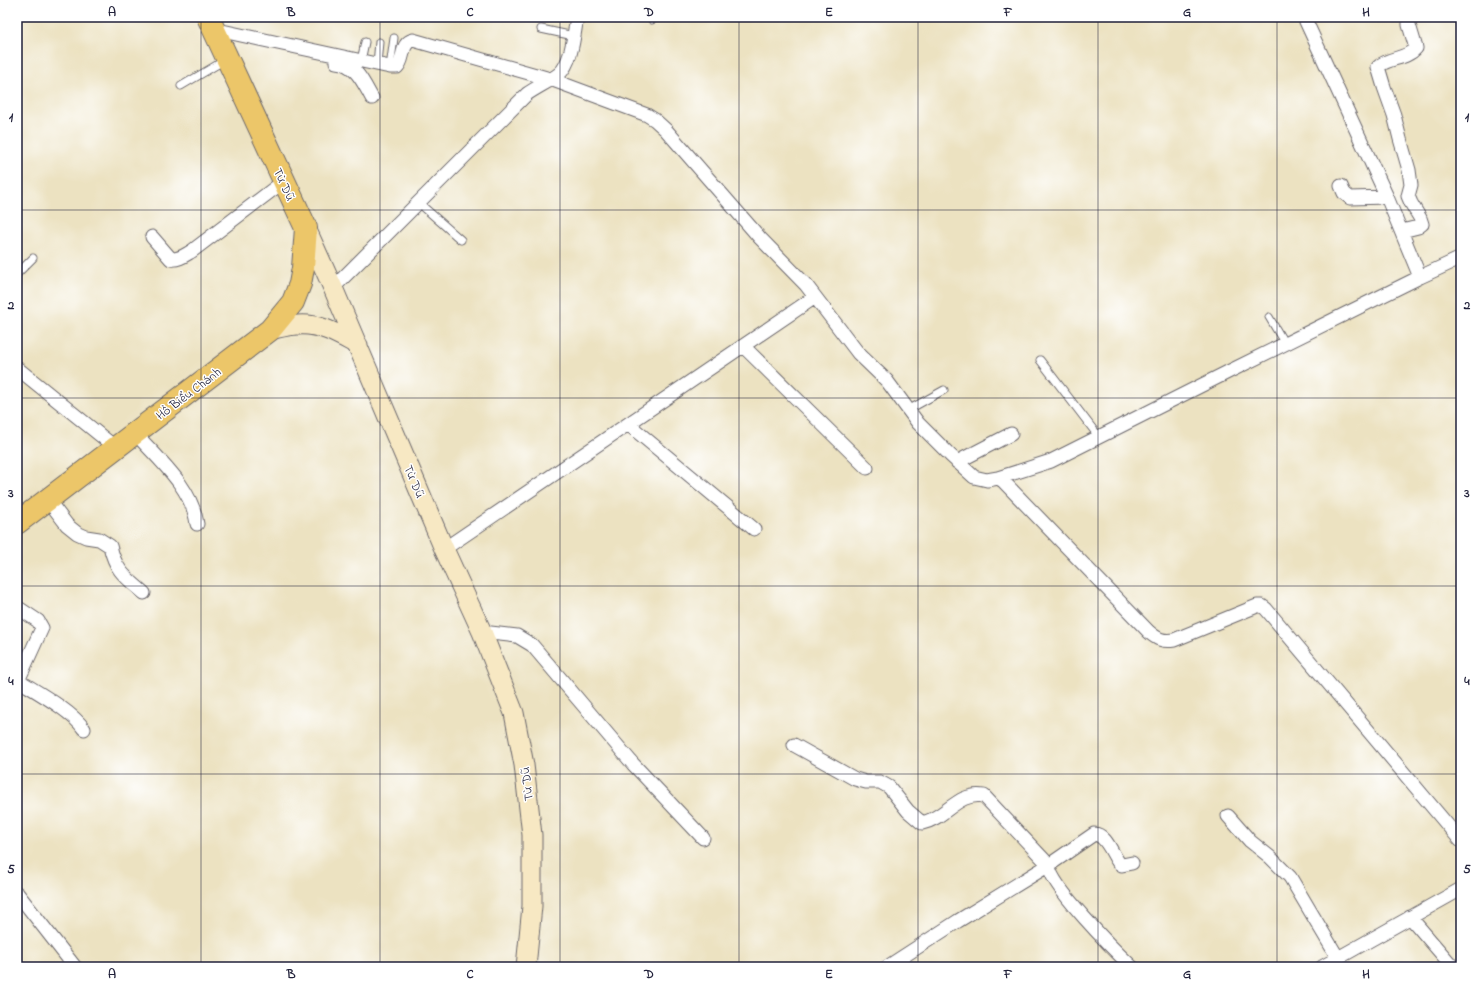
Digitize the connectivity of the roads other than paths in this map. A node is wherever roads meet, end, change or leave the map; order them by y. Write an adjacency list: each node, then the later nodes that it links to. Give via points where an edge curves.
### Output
1 (577, 17): 6 (street)
2 (1304, 17): 20 (street)
3 (1409, 17): 23 (street, via 1416,48 1405,56 1378,67 1409,170 1412,185 1408,196 1422,224)
4 (211, 23): 10 (street); 11 (highway, Từ Dũ)
5 (540, 29): 6 (lane)
6 (574, 36): 15 (street, via 565,67)
7 (394, 38): 14 (lane)
8 (365, 42): 12 (lane)
9 (379, 42): 13 (lane)
10 (313, 51): 12 (street); 17 (street, via 317,60 321,62 339,62 357,71)
11 (227, 59): 16 (lane); 18 (highway, Từ Dũ)
12 (361, 61): 13 (street)
13 (377, 64): 14 (street)
14 (390, 67): 15 (street, via 397,67 400,64 406,45 413,40)
15 (550, 79): 21 (street, via 527,94); 31 (street, via 655,120)
16 (181, 86)
17 (372, 98)
18 (284, 181): 22 (highway, Từ Dũ); 24 (street, via 180,258 171,259)
19 (1341, 186): 20 (street, via 1350,198)
20 (1387, 197): 23 (street)
21 (419, 202): 25 (lane); 30 (street)
22 (306, 228): 30 (main road, Từ Dũ); 33 (highway, Hồ Biểu Chánh, via 300,284 293,302)
23 (1402, 231): 29 (street)
24 (152, 237)
25 (461, 240)
26 (33, 258): 28 (lane)
27 (1456, 260): 29 (street)
28 (17, 274)
29 (1420, 277): 34 (street)
30 (333, 288): 35 (main road, Từ Dũ)
31 (815, 297): 36 (street); 40 (street, via 845,338 887,381)
32 (1269, 317): 34 (lane)
33 (270, 330): 35 (main road, via 298,324 319,327); 42 (highway, Hồ Biểu Chánh)
34 (1285, 344): 44 (street)
35 (358, 345): 53 (main road, Từ Dũ)
36 (743, 346): 41 (street); 47 (street)
37 (1040, 360): 44 (lane)
38 (17, 368): 45 (street)
39 (944, 390): 40 (lane)
40 (908, 410): 46 (street)
41 (628, 424): 52 (street); 53 (street)
42 (135, 433): 45 (highway, Hồ Biểu Chánh); 51 (street, via 187,495 195,512)
43 (1011, 434): 46 (street)
44 (1099, 437): 48 (street)
45 (116, 448): 49 (highway, Hồ Biểu Chánh)
46 (957, 462): 48 (street, via 974,477)
47 (867, 468)
48 (1004, 483): 62 (street, via 1158,639 1174,640 1257,606 1266,609)
49 (48, 500): 50 (highway, Hồ Biểu Chánh); 54 (street, via 67,525 77,533 99,539 110,546 113,559 120,571)
50 (21, 514)
51 (197, 524)
52 (754, 529)
53 (444, 549): 56 (main road, Từ Dũ)
54 (144, 593)
55 (17, 607): 57 (street, via 38,621 42,628)
56 (482, 632): 61 (street, via 518,636 532,645 633,764); 70 (main road, Từ Dũ, via 514,713 524,765 532,836 532,906)
57 (18, 681): 58 (street, via 68,713)
58 (84, 729)
59 (794, 746): 64 (street, via 855,779 880,782 889,787 908,811 922,823 937,818 960,800 984,796)
60 (1228, 816): 68 (street, via 1250,841 1290,877)
61 (703, 838)
62 (1461, 841)
63 (1132, 863): 64 (street, via 1119,863 1104,837 1094,834)
64 (1049, 865): 71 (street); 72 (street, via 1052,875 1098,934)
65 (1461, 889): 67 (street)
66 (17, 893): 69 (street)
67 (1410, 917): 68 (street); 74 (street)
68 (1338, 958): 73 (street)
69 (75, 967)
70 (526, 967)
71 (888, 967)
72 (1132, 967)
73 (1322, 967)
74 (1453, 967)

